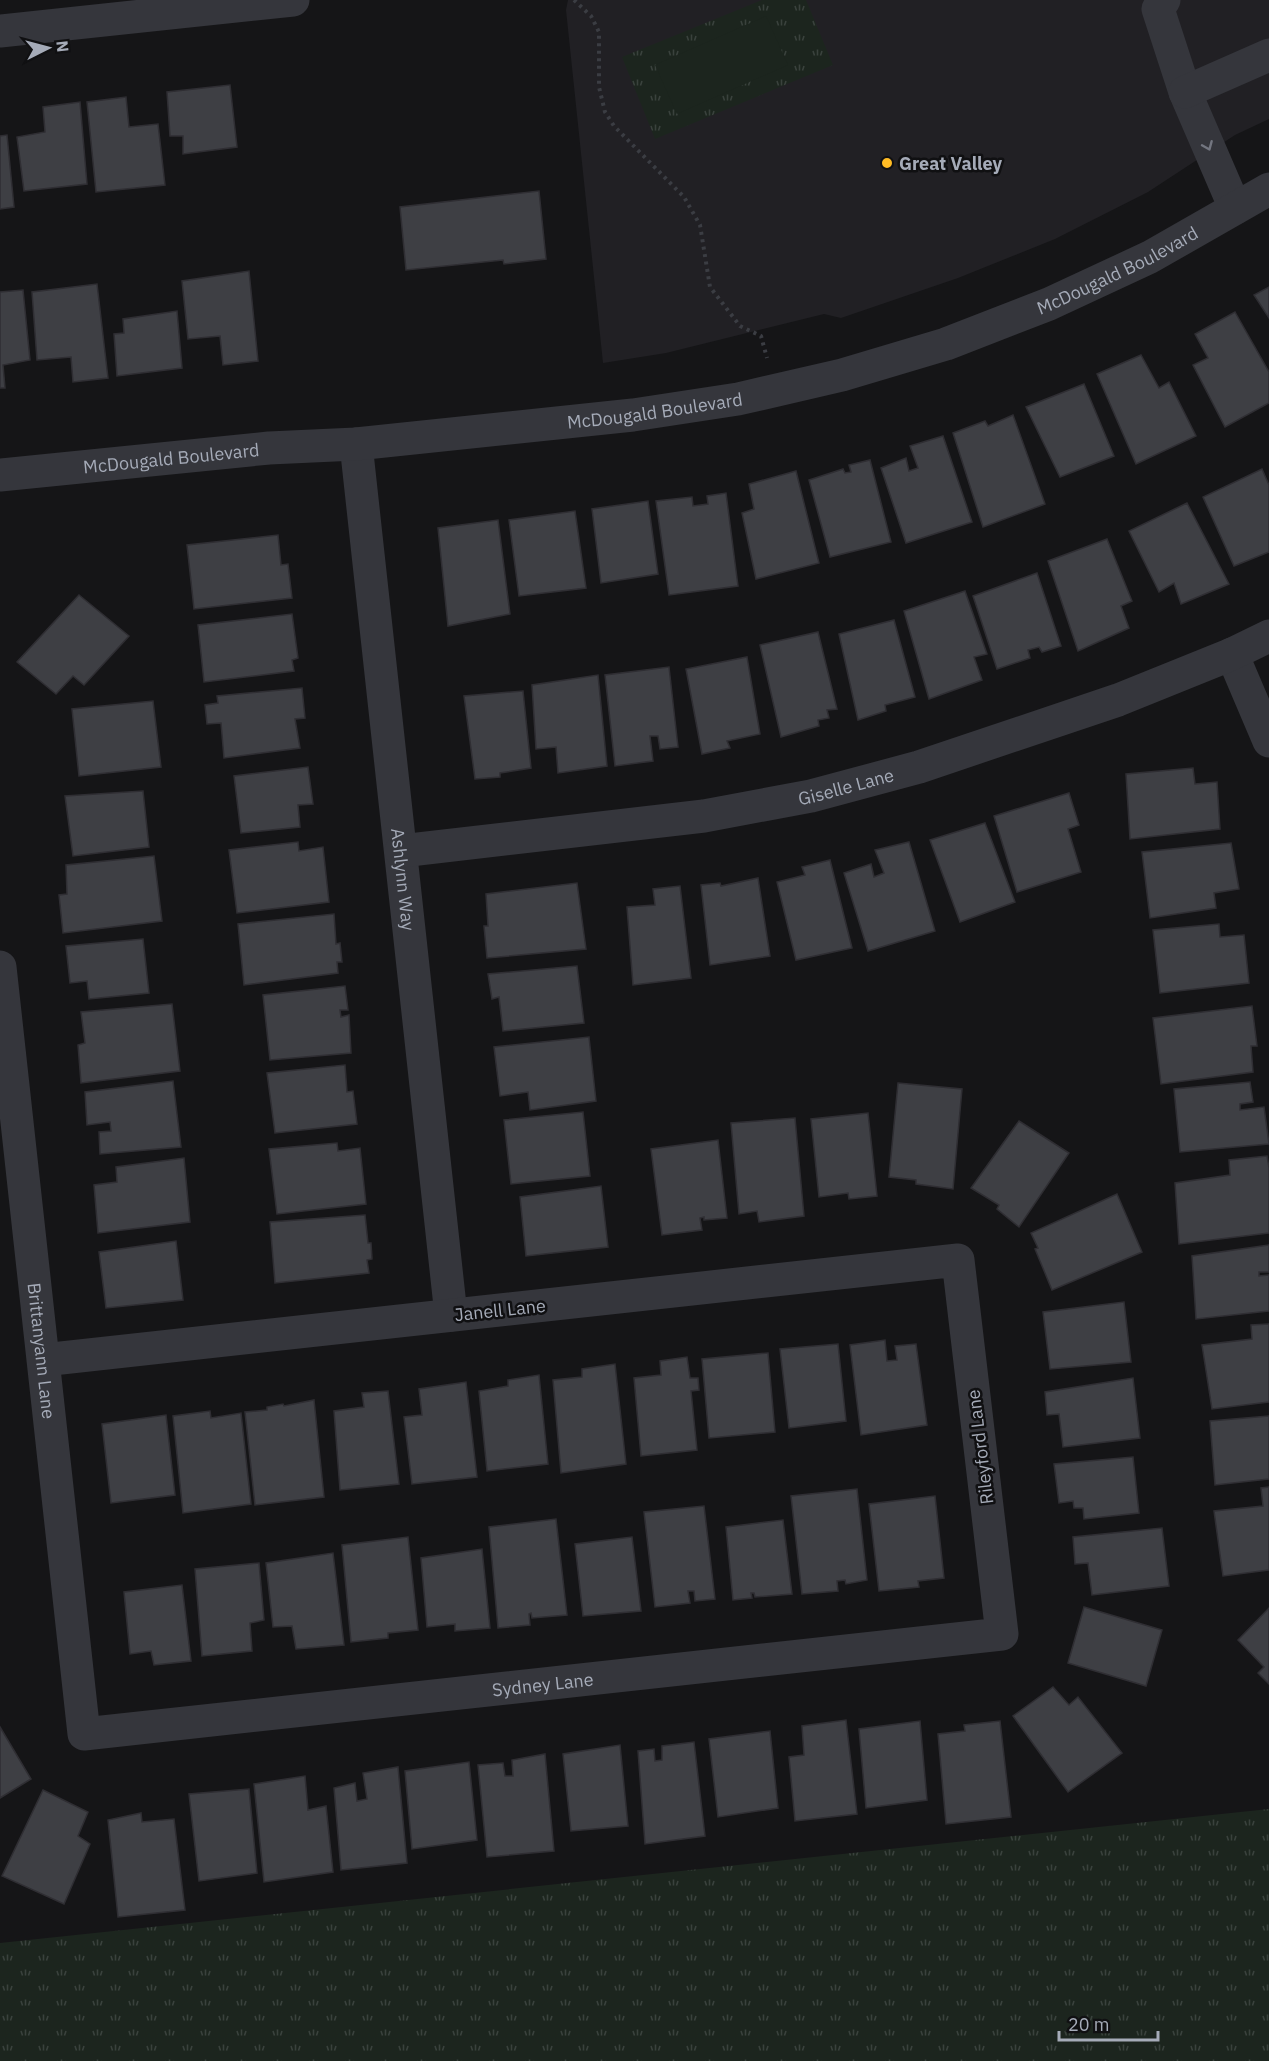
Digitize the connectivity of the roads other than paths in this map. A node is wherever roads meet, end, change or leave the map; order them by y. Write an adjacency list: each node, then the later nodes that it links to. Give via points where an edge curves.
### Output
1 (293, 0): 3 (street)
2 (1164, 0): 5 (street, via 1158,9)
3 (0, 31)
4 (1269, 55): 5 (street)
5 (1185, 92): 7 (street, one-way to 7)
6 (1269, 189): 7 (street, McDougald Boulevard)
7 (1235, 208): 8 (street, McDougald Boulevard, via 1149,257 1049,304 946,344 842,375 738,399 633,416)
8 (356, 444): 9 (street, McDougald Boulevard, via 269,448); 13 (street, Ashlynn Way)
9 (0, 475)
10 (1269, 636): 11 (street, Giselle Lane)
11 (1232, 654): 12 (street); 13 (street, Giselle Lane, via 1118,700 919,767 811,796 704,816)
12 (1269, 741)
13 (400, 851): 16 (street, Ashlynn Way)
14 (0, 967): 17 (street, Brittanyann Lane)
15 (958, 1260): 16 (street, Janell Lane); 18 (street, Rileyford Lane)
16 (451, 1315): 17 (street, Janell Lane)
17 (43, 1360): 19 (street, Brittanyann Lane)
18 (1002, 1634): 19 (street, Sydney Lane)
19 (84, 1734)

